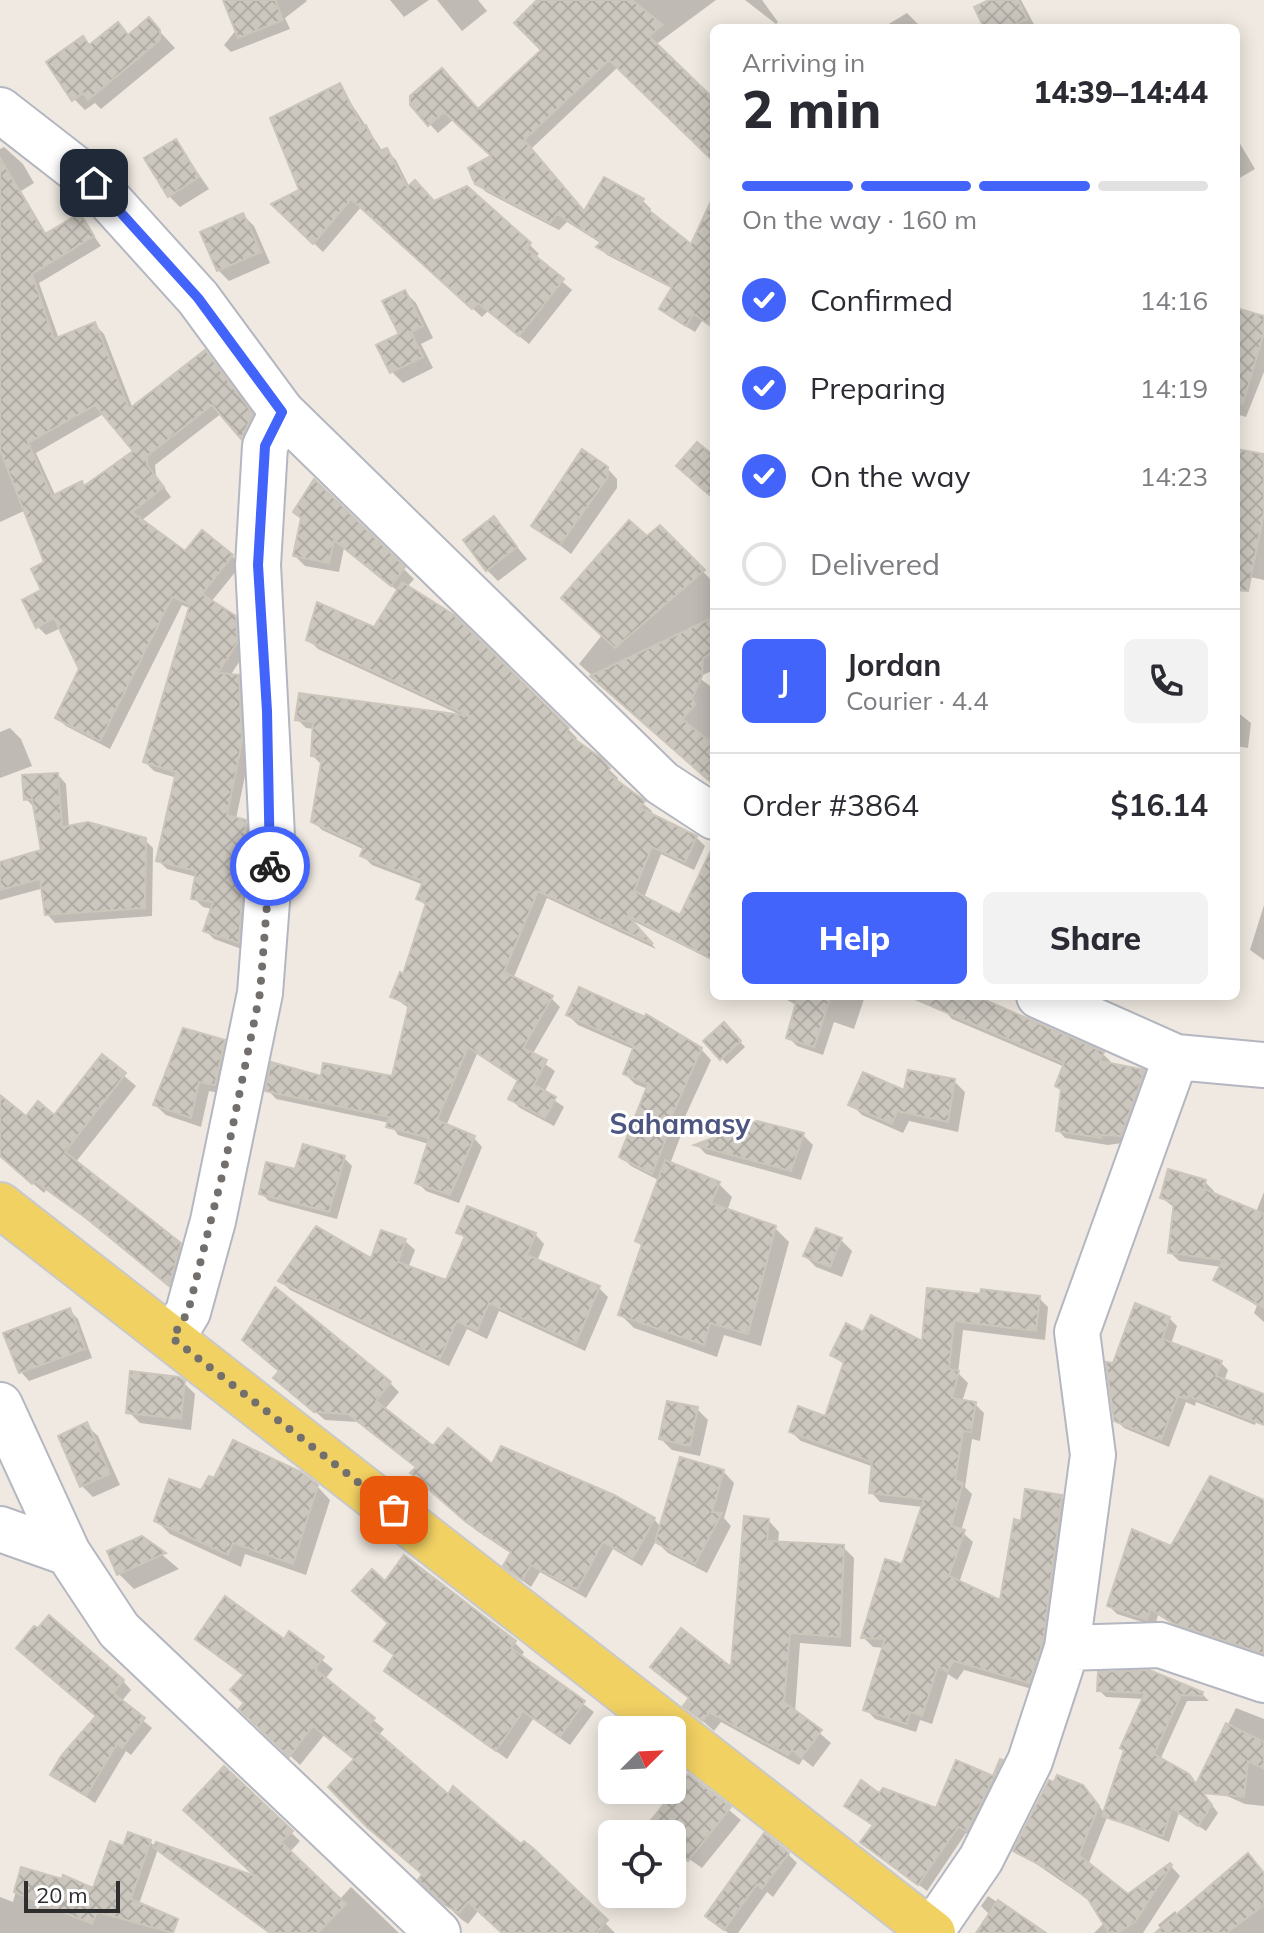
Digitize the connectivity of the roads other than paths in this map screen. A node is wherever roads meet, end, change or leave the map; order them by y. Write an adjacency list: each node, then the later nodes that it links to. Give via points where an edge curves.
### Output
1 (0, 110): 2 (street, via 94,183 198,298)
2 (282, 412): 3 (street, via 662,783); 8 (street, via 265,446 258,565 272,836 260,993 213,1221 188,1312)
3 (710, 814)
4 (1048, 1000): 5 (street)
5 (1176, 1057): 6 (street); 12 (street, via 1077,1332 1093,1455)
6 (1264, 1065)
7 (0, 1205): 8 (main road)
8 (172, 1338): 14 (main road)
9 (0, 1405): 11 (street)
10 (0, 1529): 11 (street)
11 (68, 1553): 15 (street, via 119,1630)
12 (1067, 1648): 13 (street, via 1160,1645); 14 (street, via 1030,1761 981,1859)
13 (1264, 1680)
14 (932, 1932)
15 (438, 1933)

